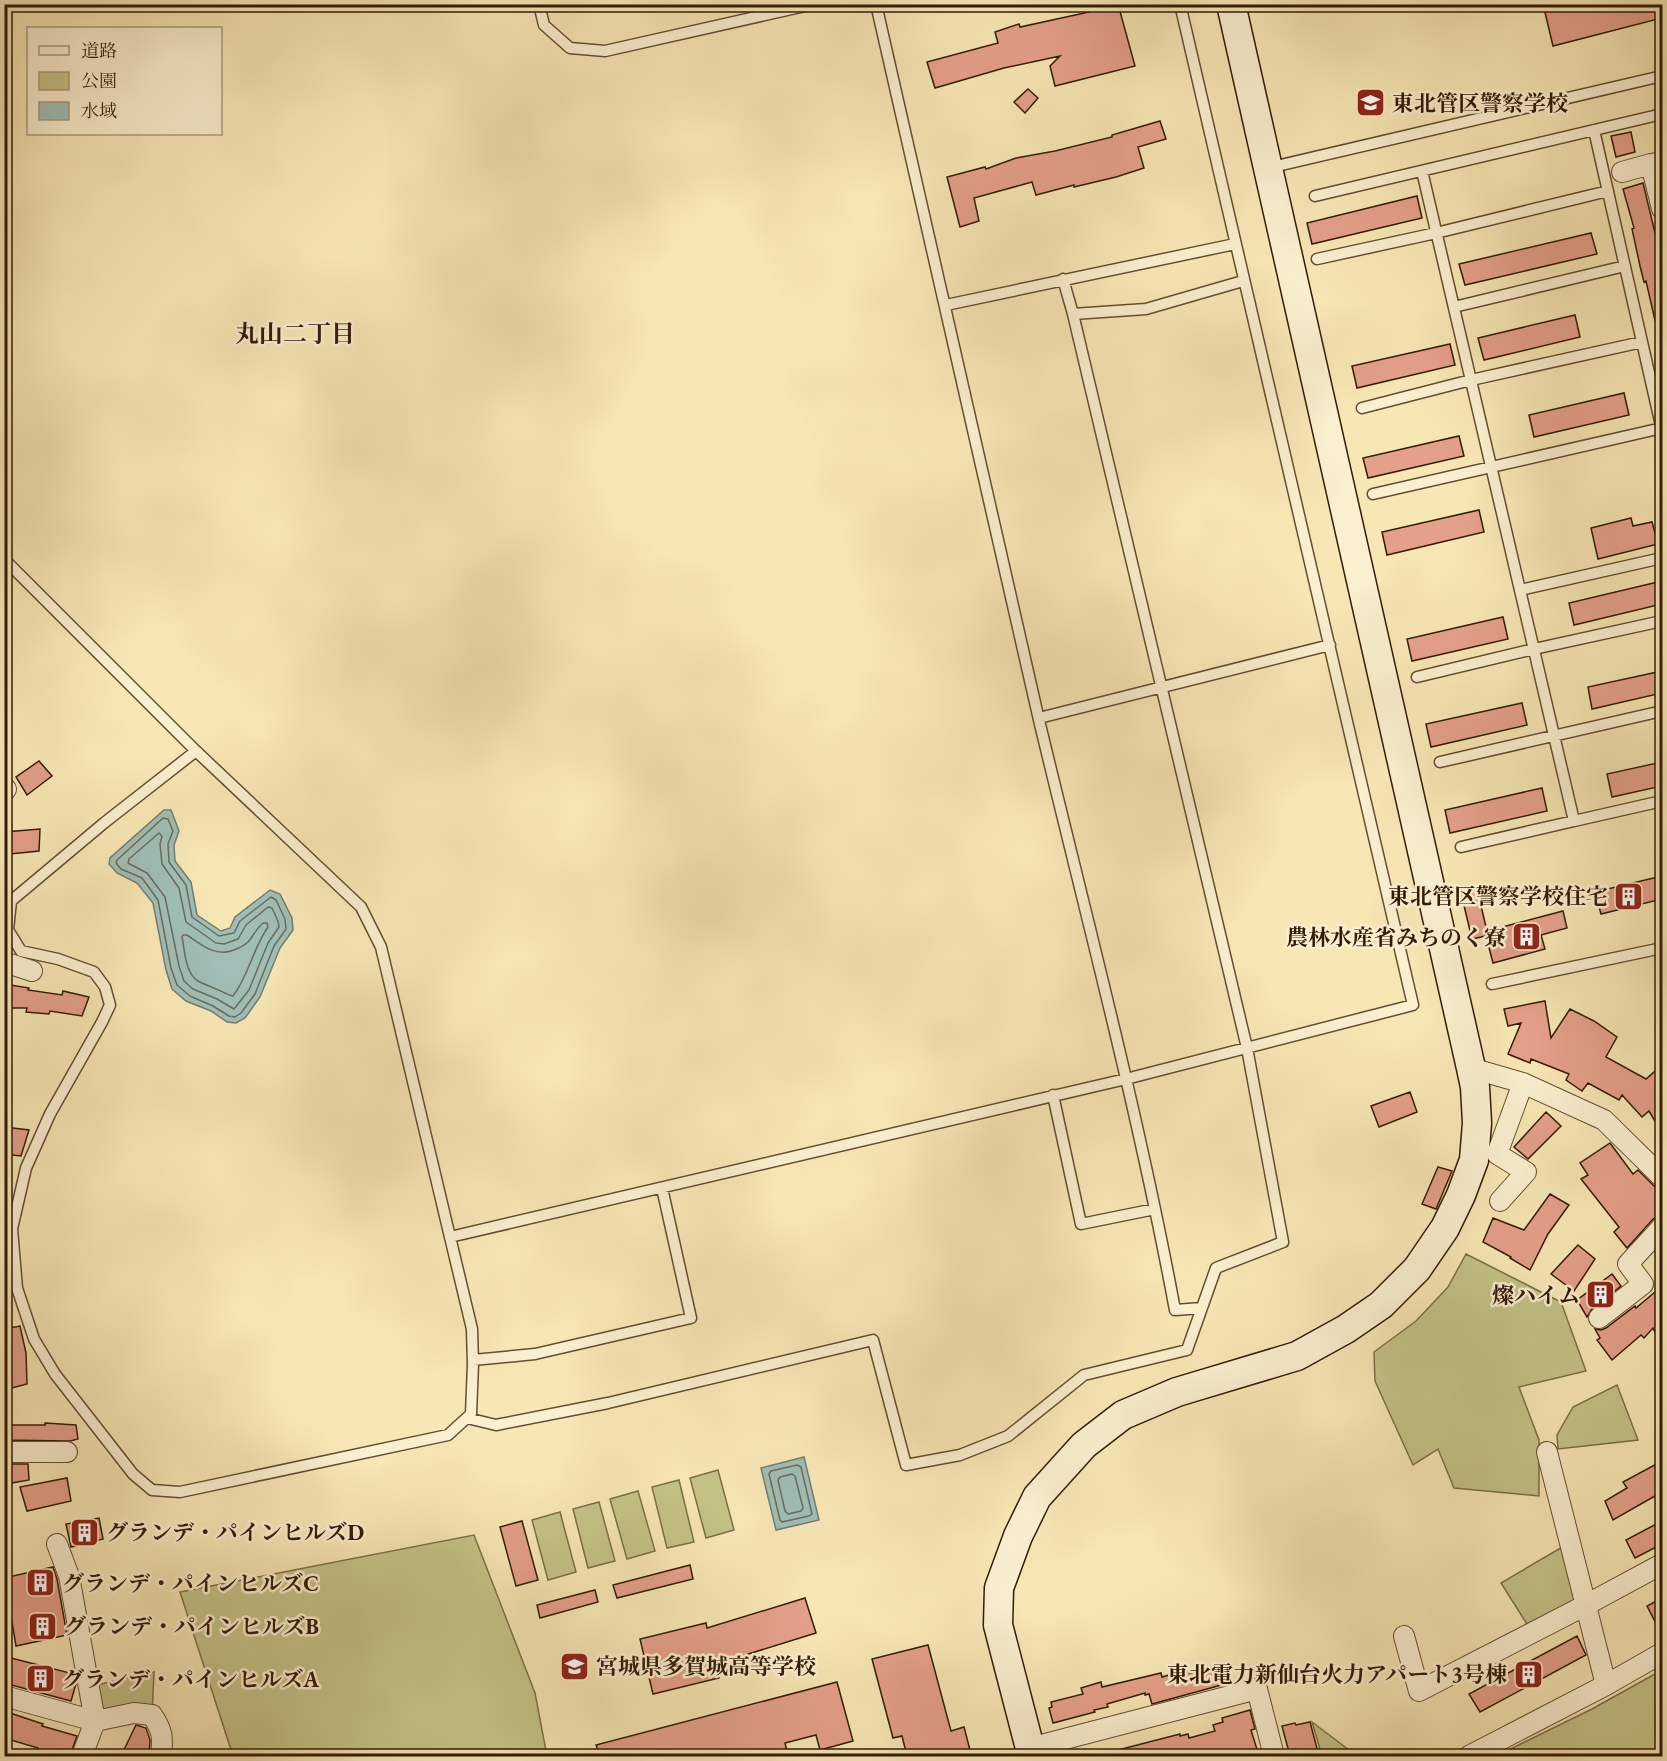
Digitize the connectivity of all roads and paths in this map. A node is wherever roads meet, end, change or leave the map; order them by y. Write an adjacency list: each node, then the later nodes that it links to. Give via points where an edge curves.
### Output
1 (539, 4): 2 (lane, via 544,25 570,48 605,51)
2 (814, 4)
3 (876, 4): 22 (lane)
4 (1180, 4): 17 (lane)
5 (1231, 4): 10 (street)
6 (1662, 76): 10 (lane)
7 (1662, 114): 8 (lane)
8 (1593, 130): 11 (lane); 13 (lane)
9 (1657, 163): 12 (street); 15 (street)
10 (1268, 168): 54 (street)
11 (1422, 171): 14 (lane); 16 (lane)
12 (1622, 172)
13 (1608, 191): 16 (lane); 19 (lane)
14 (1315, 196)
15 (1662, 209)
16 (1436, 233): 18 (lane); 23 (lane)
17 (1235, 244): 20 (lane); 21 (lane)
18 (1317, 259)
19 (1625, 266): 23 (lane); 25 (lane)
20 (1063, 279): 22 (lane); 24 (lane)
21 (1244, 280): 24 (lane, via 1146,309); 35 (lane)
22 (946, 305): 40 (lane)
23 (1454, 307): 26 (lane)
24 (1073, 314): 38 (lane)
25 (1642, 342): 26 (lane); 28 (lane)
26 (1471, 380): 27 (lane); 29 (lane)
27 (1362, 408)
28 (1662, 429): 29 (lane)
29 (1491, 466): 30 (lane); 33 (lane)
30 (1373, 494)
31 (1662, 558): 33 (lane)
32 (4, 559): 42 (lane)
33 (1520, 590): 36 (lane)
34 (1662, 621): 36 (lane)
35 (1330, 645): 38 (lane); 53 (lane, via 1413,1005)
36 (1534, 649): 37 (lane); 41 (lane)
37 (1417, 677)
38 (1161, 688): 40 (lane); 53 (lane)
39 (1662, 711): 41 (lane)
40 (1039, 718): 55 (lane)
41 (1554, 735): 43 (lane); 47 (lane)
42 (196, 751): 63 (lane, via 361,907 381,947); 67 (lane, via 11,901 8,930 21,951 93,972 105,987 110,1005 50,1114 26,1168 12,1229 17,1288 34,1339 75,1401 133,1474 152,1490 180,1492 448,1435)
43 (1440, 762)
44 (4, 787): 45 (street)
45 (4, 792)
46 (1662, 801): 47 (lane)
47 (1574, 821): 48 (lane)
48 (1461, 847)
49 (1662, 948): 52 (lane)
50 (4, 962): 51 (street)
51 (32, 971)
52 (1492, 984)
53 (1247, 1048): 55 (lane); 64 (lane, via 1283,1242 1216,1268)
54 (1471, 1068): 56 (street); 79 (street, via 1477,1123 1474,1160 1461,1195 1445,1228 1417,1269 1381,1305 1297,1356 1177,1392 1123,1415 1084,1445 1037,1497 999,1588 998,1625)
55 (1126, 1078): 57 (lane); 61 (lane)
56 (1523, 1083): 58 (street, via 1604,1120); 60 (street, via 1497,1154 1526,1172)
57 (1053, 1095): 59 (lane); 61 (lane, via 1081,1224)
58 (1662, 1177)
59 (662, 1188): 63 (lane); 66 (lane, via 691,1318 535,1354)
60 (1500, 1201)
61 (1155, 1209): 64 (lane, via 1175,1310)
62 (1662, 1227): 65 (street, via 1628,1264 1643,1284)
63 (450, 1237): 66 (lane, via 472,1329)
64 (1202, 1308): 67 (lane, via 1187,1350 1084,1375 1008,1436 960,1455 906,1465 873,1340 608,1403 496,1425)
65 (1599, 1318)
66 (473, 1360): 67 (lane, via 471,1414)
67 (467, 1418)
68 (4, 1452): 69 (street)
69 (67, 1452)
70 (1547, 1452): 73 (street)
71 (57, 1544): 78 (street, via 69,1576)
72 (1662, 1564): 73 (street)
73 (1586, 1605): 74 (street, via 1419,1691); 76 (street)
74 (1404, 1636)
75 (1662, 1653): 76 (street)
76 (1606, 1685): 83 (street)
77 (4, 1696): 78 (street)
78 (95, 1721): 80 (street); 81 (street, via 134,1713 152,1715 163,1740)
79 (1031, 1752): 82 (street, via 1257,1689)
80 (82, 1756)
81 (161, 1756)
82 (1274, 1756)
83 (1469, 1756)

